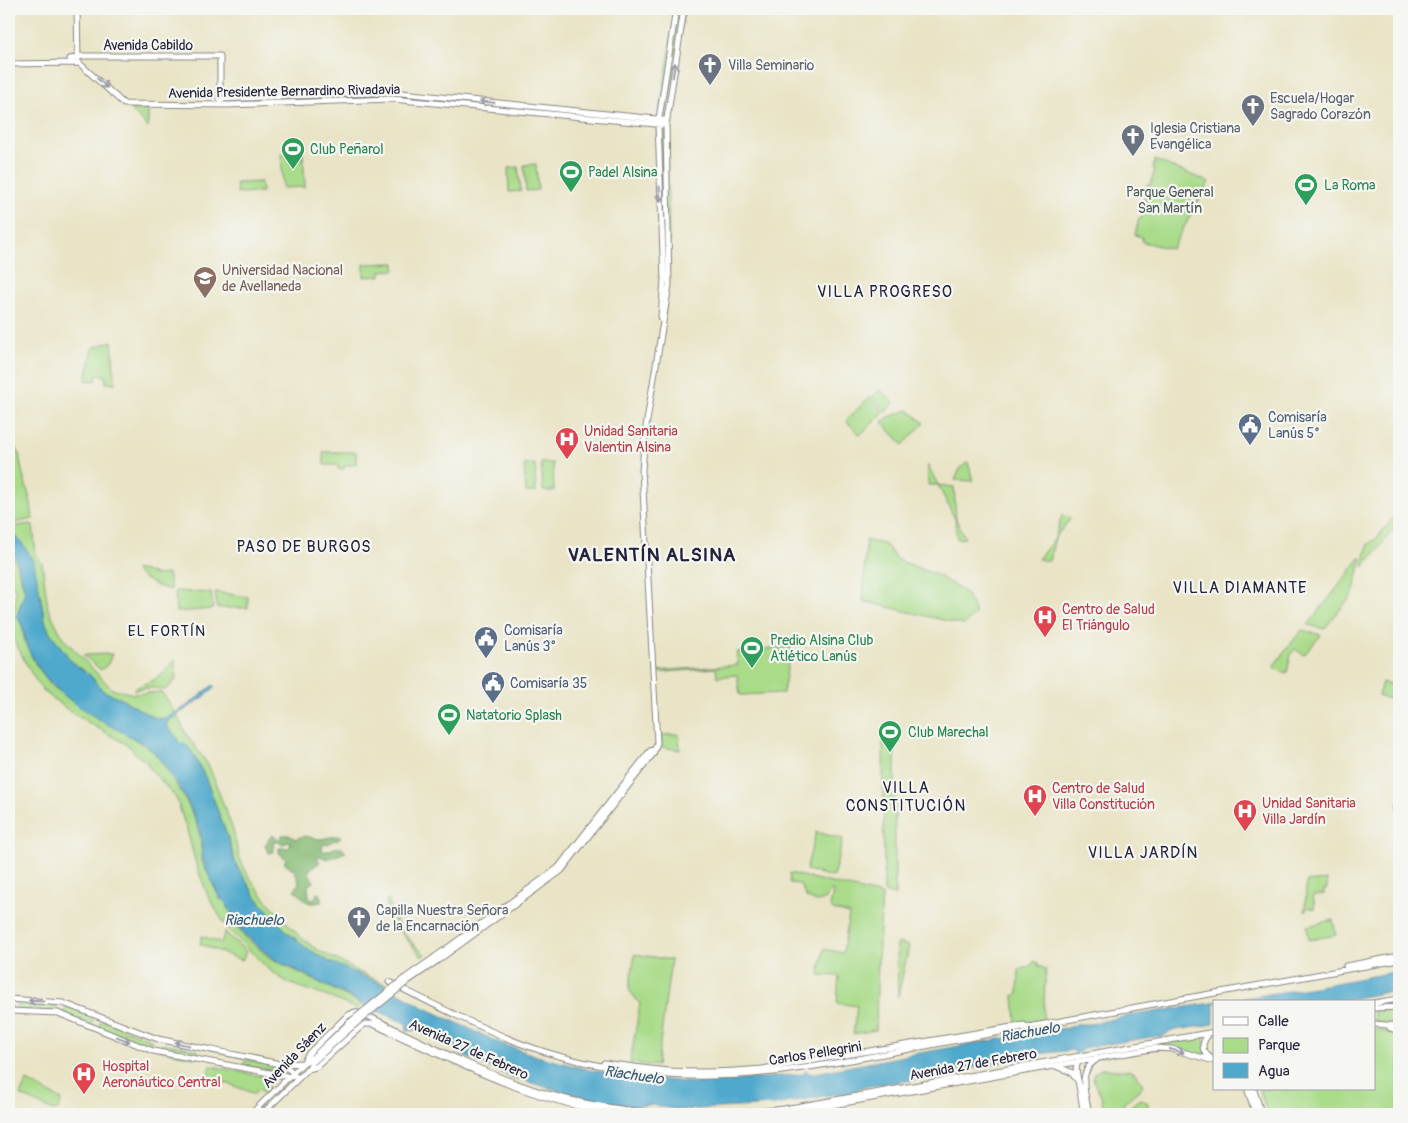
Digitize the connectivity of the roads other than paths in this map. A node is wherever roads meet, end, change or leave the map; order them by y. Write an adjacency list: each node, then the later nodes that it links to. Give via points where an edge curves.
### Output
1 (77, 9): 4 (main road)
2 (676, 9): 7 (main road)
3 (684, 9): 8 (main road, one-way to 3)
4 (78, 61): 5 (main road); 6 (main road, Avenida Presidente Bernardino Rivadavia, one-way to 6, via 124,104); 6 (main road, Avenida Cabildo, via 83,56 220,56)
5 (9, 62)
6 (220, 102): 7 (main road, Avenida Presidente Bernardino Rivadavia, via 392,99)
7 (659, 122): 8 (main road, Avenida Presidente Bernardino Rivadavia); 9 (main road, one-way to 9, via 664,280)
8 (666, 123): 9 (main road, via 670,281)
9 (662, 320): 10 (main road, via 642,471 657,737)
10 (654, 749): 13 (main road, via 563,869); 16 (main road, via 558,868)
11 (1399, 796): 12 (main road)
12 (1397, 811)
13 (468, 939): 14 (main road); 16 (main road)
14 (475, 940)
15 (1399, 958): 17 (main road, Carlos Pellegrini, via 1039,1025 1014,1026 741,1071 683,1072 592,1063 557,1055 470,1022)
16 (436, 959): 25 (main road, bridge)
17 (389, 982)
18 (10, 999): 23 (main road, via 15,1005); 38 (main road, one-way to 18, via 158,1039 63,1003)
19 (1399, 999): 20 (main road)
20 (1376, 1003)
21 (1399, 1007): 22 (main road)
22 (1376, 1008)
23 (10, 1011): 41 (main road, one-way to 41, via 58,1013 153,1051)
24 (354, 1012): 26 (main road, via 364,1019); 37 (main road, Avenida Sáenz, via 309,1053); 50 (main road, Avenida 27 de Febrero, via 482,1070 540,1092 600,1106)
25 (352, 1024): 37 (main road); 40 (main road)
26 (364, 1024): 40 (main road, Avenida Sáenz); 49 (main road, Avenida 27 de Febrero, via 373,1024 507,1085 574,1105)
27 (1376, 1024): 29 (main road)
28 (1376, 1024): 30 (main road)
29 (1399, 1026)
30 (1399, 1030)
31 (1212, 1033): 32 (main road, Avenida 27 de Febrero); 34 (main road, via 1204,1040 1202,1049)
32 (1084, 1056): 36 (main road); 46 (main road, Avenida 27 de Febrero, via 833,1098)
33 (1097, 1059): 35 (main road, Avenida 27 de Febrero, one-way to 35, via 1164,1048); 36 (main road, Avenida 27 de Febrero); 56 (main road, via 1087,1068 1083,1078)
34 (1213, 1059)
35 (1213, 1060)
36 (1077, 1062): 39 (main road, Avenida 27 de Febrero); 43 (main road)
37 (303, 1063): 38 (main road); 41 (main road, Avenida Sáenz)
38 (280, 1064): 41 (main road)
39 (1053, 1066): 43 (main road, via 1071,1072); 46 (main road, Avenida 27 de Febrero)
40 (308, 1070): 42 (main road, Avenida Sáenz)
41 (291, 1075): 42 (main road); 47 (main road, Avenida Sáenz)
42 (298, 1079): 48 (main road, Avenida Sáenz)
43 (1079, 1084): 55 (main road)
44 (1248, 1090): 57 (highway)
45 (1252, 1090): 58 (highway)
46 (833, 1103): 53 (main road, Avenida 27 de Febrero); 54 (main road, Avenida 27 de Febrero)
47 (251, 1114)
48 (262, 1114)
49 (620, 1114)
50 (667, 1114)
51 (716, 1114): 52 (main road)
52 (725, 1114)
53 (735, 1114)
54 (781, 1114)
55 (1084, 1114)
56 (1089, 1114)
57 (1256, 1114)
58 (1261, 1114)

